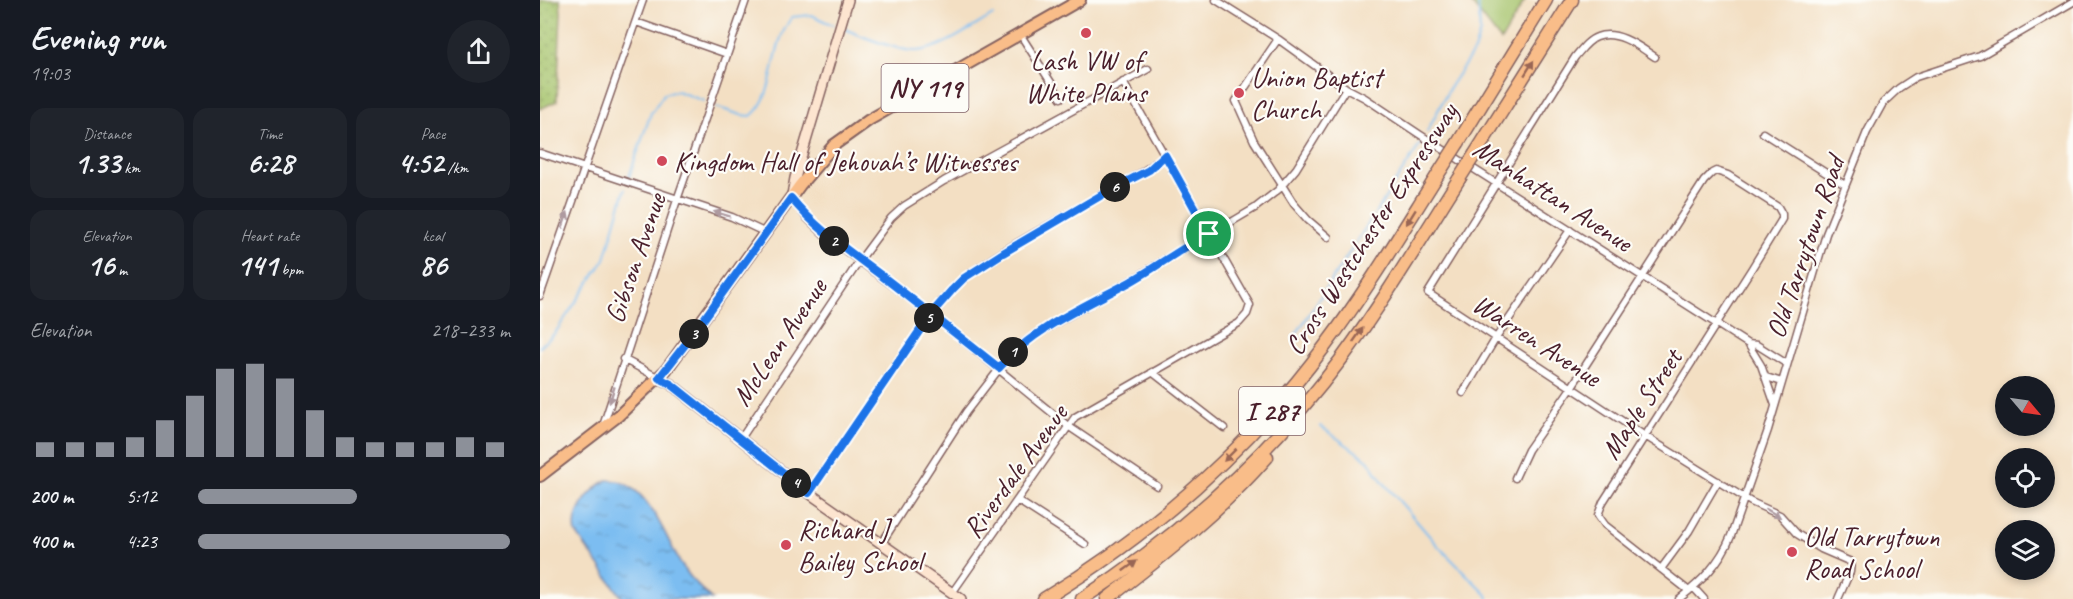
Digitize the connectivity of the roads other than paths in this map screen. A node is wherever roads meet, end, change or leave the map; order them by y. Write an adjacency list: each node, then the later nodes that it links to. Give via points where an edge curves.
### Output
1 (643, 0): 9 (street)
2 (746, 0): 12 (street, Gibson Avenue)
3 (848, 0): 25 (main road)
4 (1080, 0): 10 (main road, NY 119)
5 (1216, 0): 11 (street, Manhattan Avenue)
6 (1546, 0): 66 (highway, Cross Westchester Expressway / I 287, one-way to 66, bridge, via 1340,326 1302,376 1215,470 1152,524)
7 (1572, 0): 44 (highway, Cross Westchester Expressway / I 287, one-way to 7, bridge, via 1373,314)
8 (2073, 3): 24 (street, Old Tarrytown Road, via 1980,56 1930,71 1899,88 1876,114)
9 (636, 22): 12 (street); 21 (street)
10 (1020, 34): 17 (street); 25 (main road, NY 119, via 857,128 834,145)
11 (1278, 39): 16 (street, Manhattan Avenue); 23 (street, via 1236,101 1254,141)
12 (727, 54): 26 (street, Gibson Avenue)
13 (1655, 57): 22 (street, via 1613,35 1590,41 1575,57)
14 (1148, 69): 15 (street, McLean Avenue)
15 (1124, 82): 20 (street); 31 (street, McLean Avenue, via 904,206 883,227)
16 (1346, 88): 22 (street, Manhattan Avenue); 23 (street, via 1296,169)
17 (1061, 98)
18 (1763, 133): 24 (street)
19 (540, 153): 21 (street)
20 (1165, 155): 29 (street); 34 (street, via 1149,170 964,278)
21 (583, 168): 26 (street); 33 (street, one-way to 21)
22 (1496, 183): 27 (street, Manhattan Avenue); 36 (street, Warren Avenue, via 1428,293)
23 (1282, 184): 29 (street, via 1255,208); 30 (street, via 1294,204)
24 (1845, 185): 39 (street, Old Tarrytown Road)
25 (791, 198): 28 (main road, NY 119); 31 (street, via 827,237)
26 (677, 200): 28 (street, one-way to 26, via 732,217); 38 (street, Gibson Avenue)
27 (1570, 230): 32 (street, Manhattan Avenue); 36 (street)
28 (766, 233): 43 (main road, NY 119)
29 (1209, 234): 40 (street, via 1038,333 1013,351); 41 (street, Riverdale Avenue, via 1250,305 1247,314 1239,323)
30 (1328, 237)
31 (860, 260): 34 (street); 53 (street, McLean Avenue)
32 (1642, 277): 35 (street, Manhattan Avenue); 35 (street, Maple Street, via 1704,181 1716,171 1728,175 1778,207 1782,214 1777,229); 46 (street)
33 (540, 296)
34 (931, 314): 40 (street); 58 (street)
35 (1717, 324): 37 (street, Manhattan Avenue); 52 (street, Maple Street)
36 (1496, 339): 46 (street, Warren Avenue); 47 (street)
37 (1748, 344): 39 (street, Manhattan Avenue, via 1757,345); 42 (street, Manhattan Avenue)
38 (623, 359): 43 (street, Gibson Avenue); 51 (street, Gibson Avenue, one-way to 51)
39 (1787, 363): 45 (street, Old Tarrytown Road)
40 (999, 368): 49 (street); 61 (street)
41 (1152, 372): 49 (street, Riverdale Avenue, via 1075,417); 50 (street)
42 (1766, 377): 45 (street); 48 (street, Manhattan Avenue)
43 (659, 378): 51 (main road); 53 (main road)
44 (1323, 382): 67 (highway, Cross Westchester Expressway / I 287, one-way to 44, via 1143,556 1215,497 1275,438); 68 (highway, via 1274,448 1235,491)
45 (1782, 382): 48 (street, Old Tarrytown Road)
46 (1571, 388): 52 (street, Warren Avenue); 55 (street, via 1528,450)
47 (1463, 393)
48 (1776, 405): 59 (street, Old Tarrytown Road)
49 (1068, 426): 57 (street); 60 (street, Riverdale Avenue)
50 (1224, 428)
51 (602, 429): 54 (main road)
52 (1645, 436): 56 (street, Warren Avenue); 63 (street, Maple Street, via 1598,515 1605,525)
53 (740, 440): 58 (main road)
54 (540, 476)
55 (1515, 478)
56 (1718, 481): 59 (street, Warren Avenue); 63 (street)
57 (1156, 486)
58 (809, 493): 61 (main road)
59 (1745, 498): 64 (street, Old Tarrytown Road, via 1726,548); 71 (street, Warren Avenue, one-way to 71, via 1780,515 1797,534 1821,549 1851,562)
60 (1017, 500): 62 (street); 65 (street, Riverdale Avenue)
61 (881, 544): 65 (main road)
62 (1085, 544)
63 (1661, 569): 64 (street, Maple Street)
64 (1692, 590): 69 (street, Old Tarrytown Road); 70 (street, Maple Street)
65 (957, 596)
66 (1044, 599)
67 (1082, 599)
68 (1107, 599)
69 (1679, 599)
70 (1704, 599)
71 (1838, 599)

